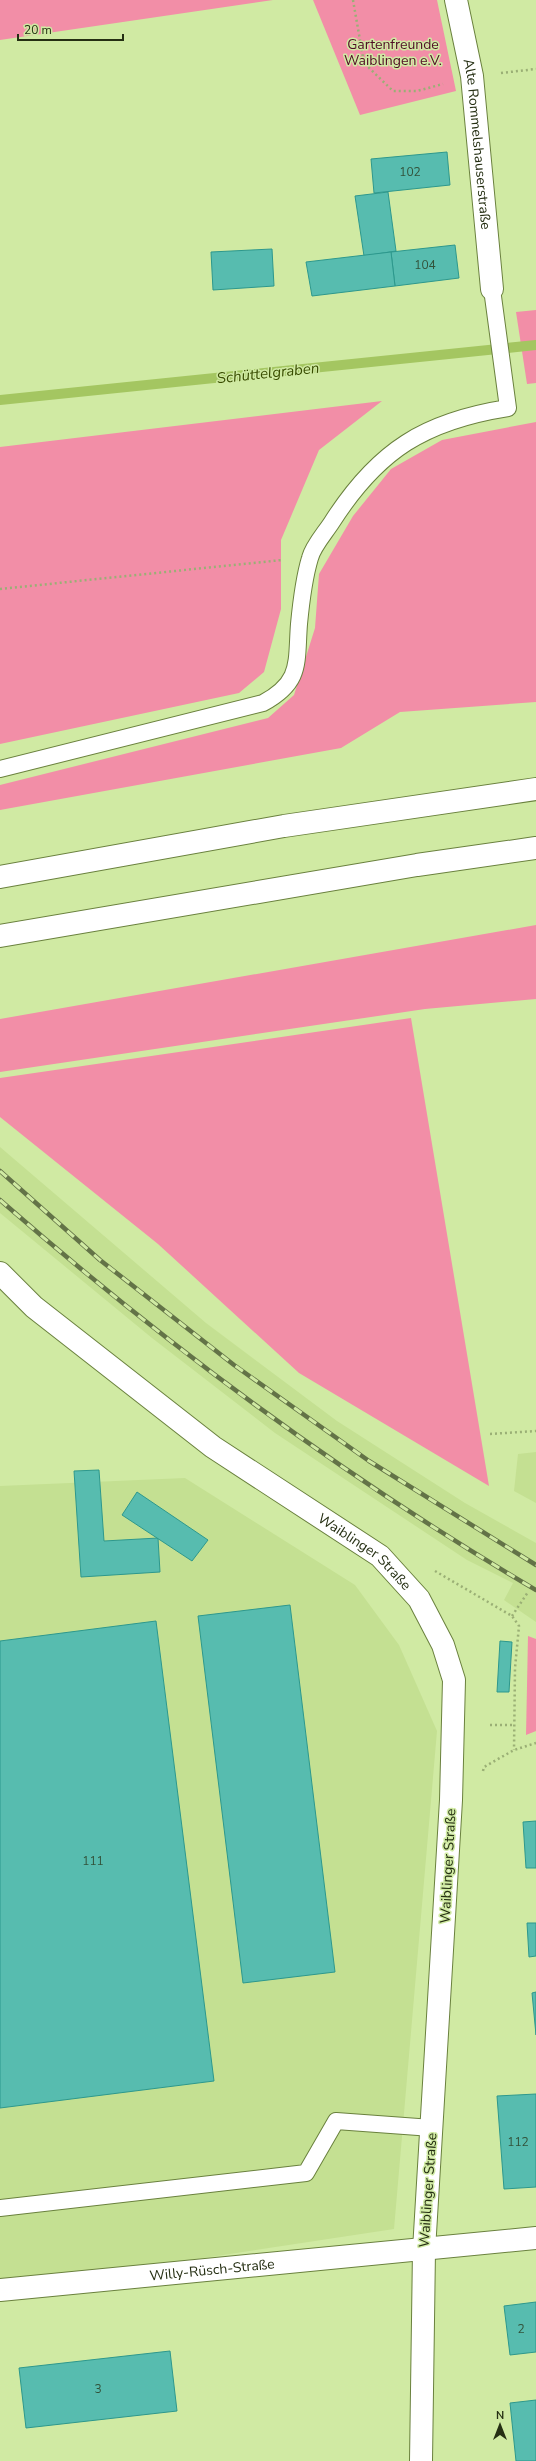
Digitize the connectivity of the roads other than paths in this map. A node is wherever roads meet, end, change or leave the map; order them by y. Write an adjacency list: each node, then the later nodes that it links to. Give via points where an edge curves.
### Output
1 (456, 0): 2 (main road, Alte Rommelshauserstraße, via 472,76)
2 (492, 289): 3 (lane, via 508,408 472,414 407,440 378,465 340,509 310,557 299,624 295,673 281,694 263,703)
3 (0, 769)
4 (536, 789): 6 (main road, via 284,826)
5 (536, 848): 7 (main road, via 417,865)
6 (0, 877)
7 (0, 936)
8 (5, 1284): 9 (main road, Waiblinger Straße, via 212,1447 380,1556 419,1599 444,1645 454,1680 452,1780)
9 (432, 2128): 10 (lane, via 336,2121 306,2173); 12 (main road, Waiblinger Straße)
10 (0, 2208)
11 (536, 2238): 12 (main road, Willy-Rüsch-Straße)
12 (424, 2250): 13 (main road, Willy-Rüsch-Straße); 14 (main road, Waiblinger Straße)
13 (0, 2290)
14 (420, 2461)

